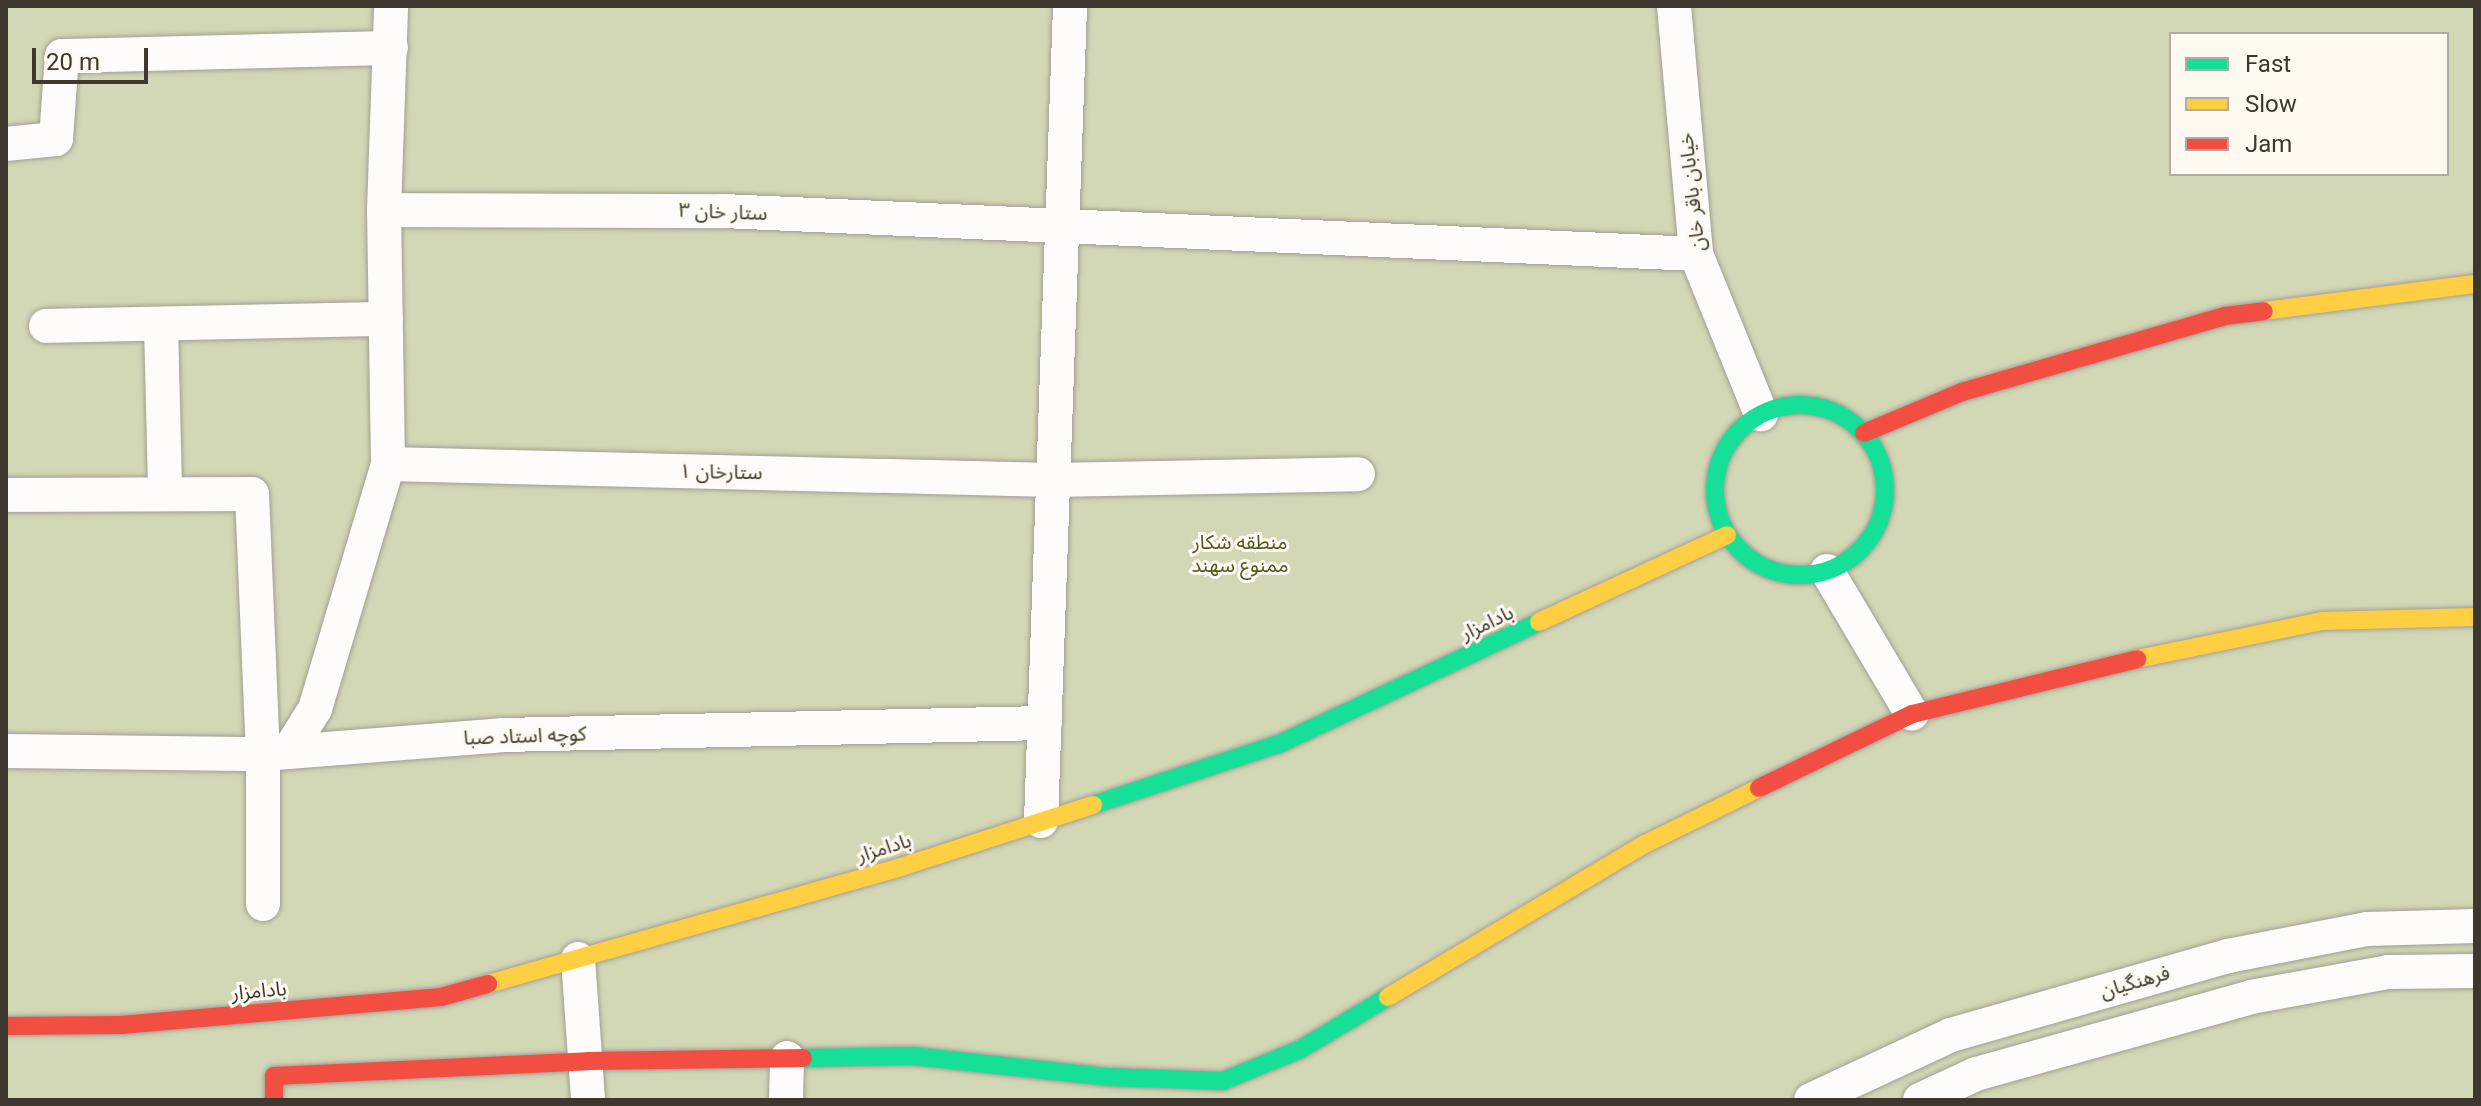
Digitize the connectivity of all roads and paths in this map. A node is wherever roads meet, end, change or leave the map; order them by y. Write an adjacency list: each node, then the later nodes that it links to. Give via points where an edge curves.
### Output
1 (391, 6): 4 (street)
2 (1070, 6): 7 (street)
3 (1674, 6): 8 (street, خیابان باقر خان)
4 (391, 48): 5 (street, via 62,56 56,139); 6 (street)
5 (6, 144)
6 (384, 210): 7 (street, ستار خان ۳, via 723,211); 10 (street)
7 (1062, 229): 8 (street, ستار خان ۳); 17 (street)
8 (1696, 254): 13 (street, خیابان باقر خان)
9 (2475, 284): 14 (street, via 2225,316 1962,392)
10 (386, 319): 11 (street); 15 (street)
11 (161, 324): 12 (street); 18 (street)
12 (46, 326)
13 (1761, 414): 14 (street, via 1788,406 1816,406 1842,415); 20 (street, via 1739,430 1722,453 1715,480 1716,509)
14 (1864, 433): 21 (street, via 1878,456 1885,483 1883,511 1872,537)
15 (388, 464): 17 (street, ستارخان ۱); 26 (street, via 315,709)
16 (1358, 474): 17 (street, ستارخان ۱)
17 (1053, 480): 24 (street)
18 (165, 492): 19 (street); 26 (street, via 252,494)
19 (6, 495)
20 (1727, 535): 21 (street, via 1746,557 1771,570 1799,576); 27 (street, بادامزار, via 1279,744)
21 (1827, 571): 23 (street)
22 (2475, 617): 23 (street, via 2322,621 2063,674)
23 (1912, 714): 33 (street, via 1645,844 1301,1049 1223,1081 1107,1077 912,1056)
24 (1045, 723): 26 (street, کوچه استاد صبا, via 503,735); 27 (street)
25 (6, 751): 26 (street, کوچه استاد صبا)
26 (275, 753): 28 (street)
27 (1041, 821): 30 (street, بادامزار, via 901,867)
28 (263, 904)
29 (2475, 926): 38 (street, فرهنگیان, via 2367,929 2228,956 1951,1035)
30 (578, 959): 32 (street, بادامزار, via 441,997 121,1025); 34 (street)
31 (2475, 971): 39 (street, via 2388,972 2251,997 1976,1074)
32 (6, 1026)
33 (787, 1058): 34 (street); 37 (street)
34 (588, 1061): 35 (street, via 274,1076); 36 (street)
35 (274, 1100)
36 (588, 1100)
37 (786, 1100)
38 (1811, 1100)
39 (1920, 1100)

